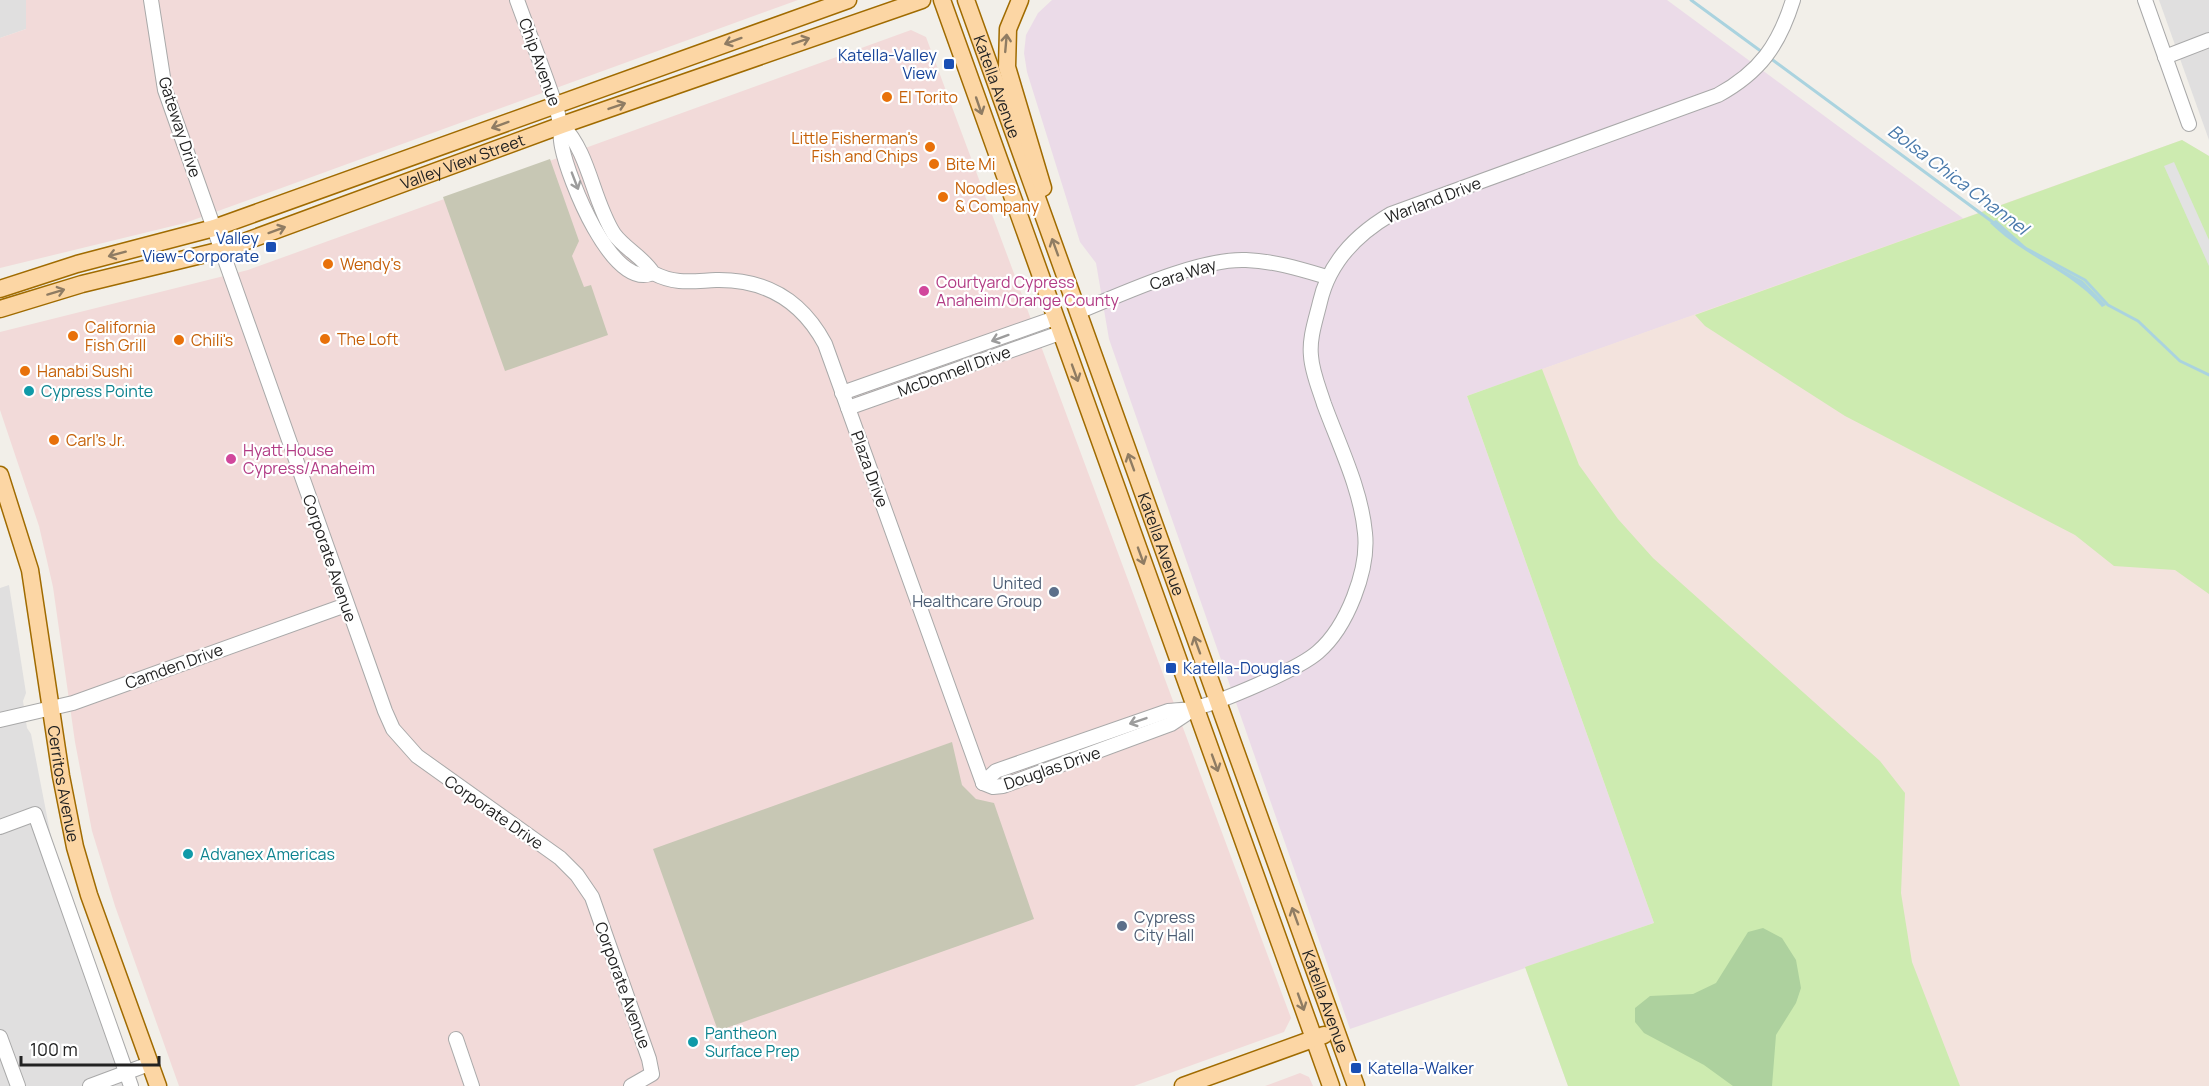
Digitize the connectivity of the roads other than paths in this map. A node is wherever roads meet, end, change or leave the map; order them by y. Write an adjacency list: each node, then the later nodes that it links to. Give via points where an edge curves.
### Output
1 (151, 0): 16 (street, Gateway Drive, via 165,90)
2 (517, 0): 12 (street, Chip Avenue)
3 (848, 0): 12 (main road, Valley View Street, one-way to 12)
4 (922, 0): 14 (main road, Valley View Street, one-way to 4)
5 (942, 0): 20 (main road, Katella Avenue, one-way to 20)
6 (966, 0): 15 (main road, Katella Avenue)
7 (1020, 0): 15 (main road, one-way to 7, via 1043,183 1005,54 1008,29)
8 (1793, 0): 18 (street, Warland Drive, via 1783,32 1763,61 1739,83 1718,95 1391,214 1359,235)
9 (2145, 0): 11 (street)
10 (2209, 40): 11 (street)
11 (2165, 57): 13 (street)
12 (555, 105): 14 (street, Chip Avenue); 16 (main road, Valley View Street, one-way to 16)
13 (2189, 124)
14 (562, 125): 17 (main road, Valley View Street, one-way to 14); 25 (street, Plaza Drive, via 562,147 590,221 601,242 633,273 645,277 653,273 685,283 746,281 769,288 803,311 816,327)
15 (1046, 222): 22 (main road, Katella Avenue, one-way to 15)
16 (214, 228): 17 (street, Gateway Drive); 19 (main road, Valley View Street, one-way to 19)
17 (222, 250): 21 (main road, Valley View Street, one-way to 17, via 82,284); 28 (street, Corporate Avenue)
18 (1327, 277): 22 (street, Cara Way, via 1286,264 1225,261); 29 (street, Warland Drive, via 1311,355 1315,379 1360,507 1364,558 1354,595 1341,622 1318,652 1289,670)
19 (0, 289)
20 (1044, 289): 22 (main road, via 1069,310); 23 (main road, Katella Avenue)
21 (0, 309)
22 (1078, 312): 24 (main road, Katella Avenue)
23 (1057, 326): 24 (main road, via 1065,318); 25 (street, McDonnell Drive, one-way to 25); 26 (street, McDonnell Drive); 30 (main road, Katella Avenue, one-way to 30)
24 (1086, 335): 29 (main road, Katella Avenue, one-way to 24)
25 (842, 393): 26 (street, Plaza Drive)
26 (848, 408): 34 (street, Plaza Drive)
27 (0, 475): 31 (main road, Cerritos Avenue, via 30,570)
28 (346, 605): 31 (street, Camden Drive); 33 (street, Corporate Avenue)
29 (1217, 700): 30 (street, Douglas Drive); 37 (main road, Katella Avenue, one-way to 29)
30 (1195, 708): 34 (street, Douglas Drive, via 1168,711 996,771); 39 (main road, Katella Avenue, one-way to 39)
31 (51, 710): 32 (street, Camden Drive); 41 (main road, Cerritos Avenue, via 75,847)
32 (0, 720)
33 (393, 729): 36 (street, Corporate Drive, via 417,756 560,858)
34 (983, 783)
35 (0, 827): 42 (street, via 35,814)
36 (592, 897): 48 (street, Corporate Avenue, via 652,1074)
37 (1336, 1031): 39 (main road); 51 (main road, Katella Avenue)
38 (0, 1037): 43 (street)
39 (1315, 1038): 49 (main road); 50 (main road, Katella Avenue)
40 (456, 1039): 47 (street)
41 (149, 1064): 42 (street); 46 (main road, Cerritos Avenue)
42 (125, 1072): 44 (street); 45 (street)
43 (18, 1086)
44 (90, 1086)
45 (130, 1086)
46 (158, 1086)
47 (472, 1086)
48 (631, 1086)
49 (1183, 1086)
50 (1331, 1086)
51 (1356, 1086)

